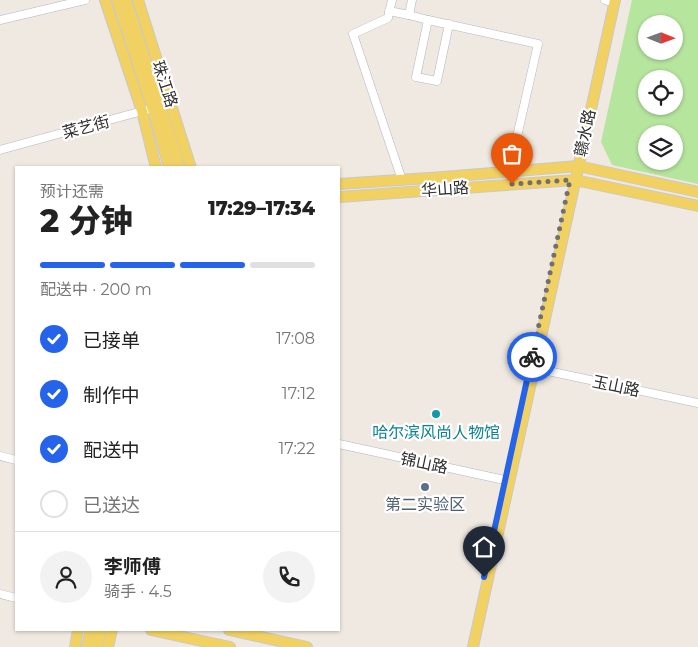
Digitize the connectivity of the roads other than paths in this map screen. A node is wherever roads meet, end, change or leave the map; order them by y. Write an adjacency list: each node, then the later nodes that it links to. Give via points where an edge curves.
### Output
1 (85, 0): 11 (street)
2 (105, 0): 16 (main road, 珠江路)
3 (117, 0): 15 (main road, 珠江路)
4 (126, 0): 15 (main road, 珠江路)
5 (138, 0): 14 (main road, 珠江路)
6 (392, 0): 9 (street)
7 (412, 0): 10 (street)
8 (609, 0): 22 (main road, 赣水路)
9 (389, 11): 10 (street); 24 (street, via 388,18 353,34)
10 (409, 15): 12 (street)
11 (0, 20)
12 (428, 20): 13 (street); 13 (street, via 416,77 437,82)
13 (449, 24): 23 (street, via 538,44)
14 (171, 102): 15 (street, 菜艺街); 21 (main road, 珠江路)
15 (156, 107): 16 (street, 菜艺街); 19 (main road, 珠江路); 20 (main road, 珠江路)
16 (142, 111): 17 (street, 菜艺街); 18 (main road, 珠江路)
17 (0, 150)
18 (156, 166)
19 (168, 166)
20 (179, 166)
21 (190, 166)
22 (575, 167): 23 (main road, 华山路); 25 (main road, 赣水路); 27 (main road, 华山路)
23 (509, 172): 24 (main road, 华山路)
24 (402, 180): 26 (main road, 华山路)
25 (572, 180): 28 (main road, 华山路); 29 (main road, 华山路); 30 (main road, 赣水路); 35 (main road, 赣水路)
26 (340, 184)
27 (698, 192)
28 (340, 198)
29 (698, 206)
30 (534, 368): 31 (street, 玉山路); 35 (main road, 赣水路)
31 (698, 403)
32 (340, 444): 35 (street, 锦山路)
33 (0, 456): 34 (street)
34 (15, 460)
35 (507, 481): 50 (main road, 赣水路); 51 (main road, 赣水路)
36 (0, 594): 37 (street)
37 (15, 598)
38 (78, 631): 44 (main road)
39 (91, 631): 45 (main road)
40 (101, 631): 46 (main road)
41 (112, 631): 47 (main road)
42 (156, 631): 48 (main road)
43 (234, 631): 49 (main road)
44 (75, 647)
45 (87, 647)
46 (97, 647)
47 (108, 647)
48 (230, 647)
49 (307, 647)
50 (468, 647)
51 (473, 647)

